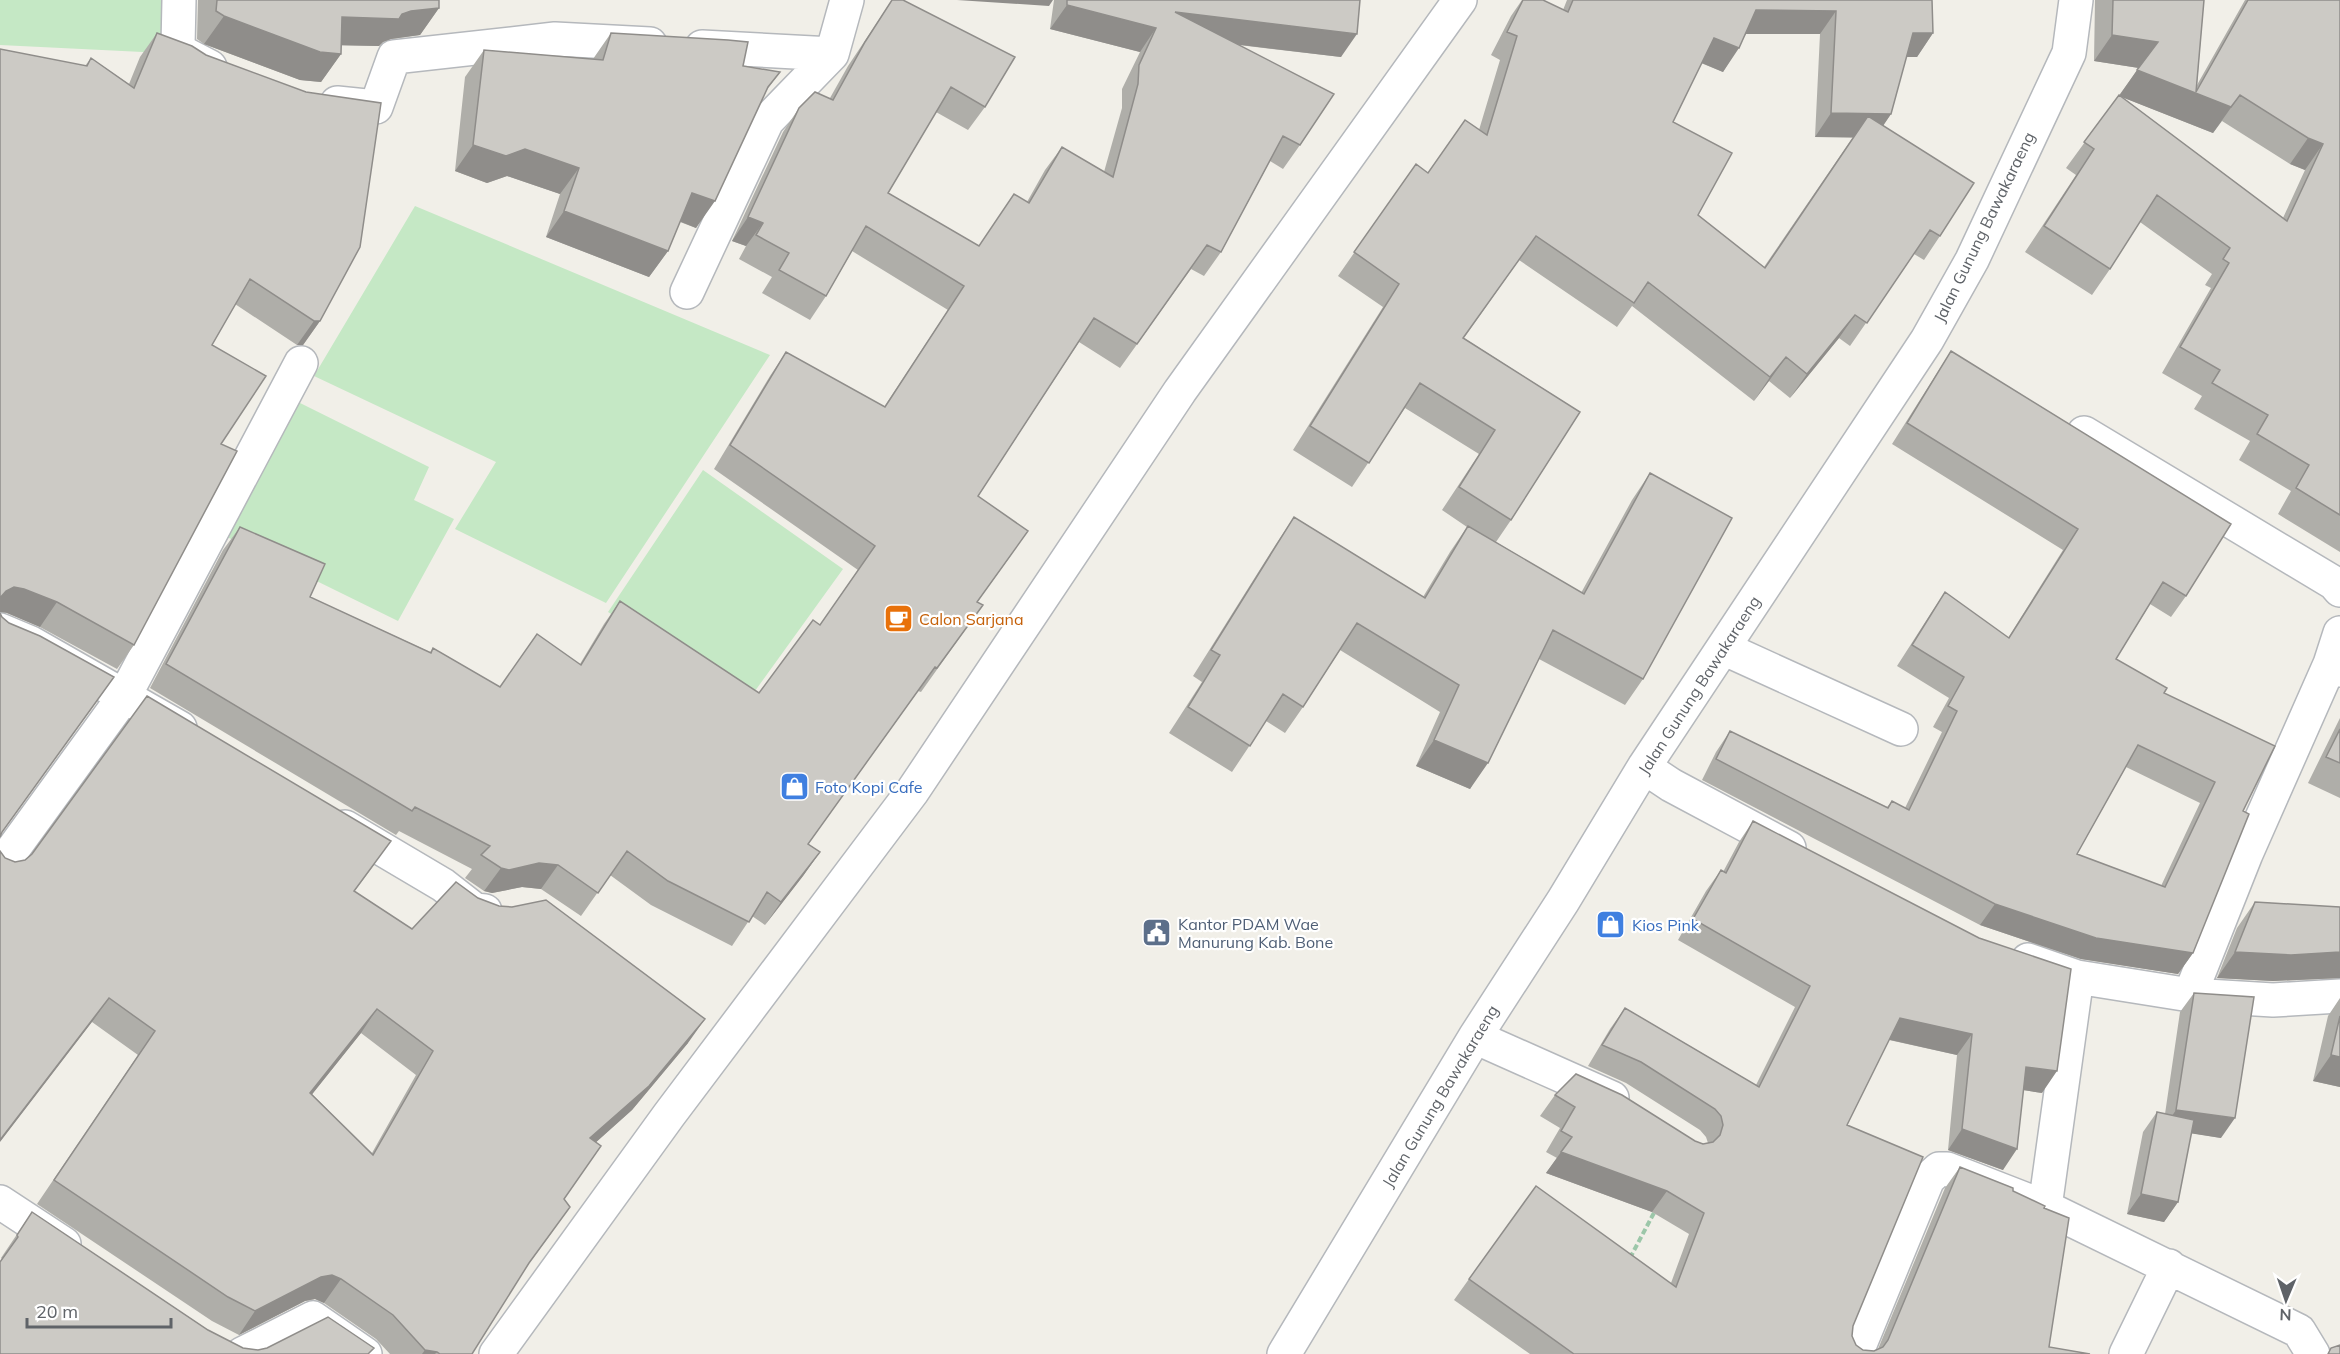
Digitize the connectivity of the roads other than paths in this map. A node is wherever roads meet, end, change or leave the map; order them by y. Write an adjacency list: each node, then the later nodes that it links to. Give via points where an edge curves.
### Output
1 (179, 0): 6 (street, via 178,46 196,61)
2 (847, 0): 5 (street)
3 (1460, 0): 30 (street, via 1180,392 912,792)
4 (2076, 0): 14 (street, Jalan Gunung Bawakaraeng, via 2069,53 1972,260 1938,346)
5 (832, 54): 7 (street, via 555,39 394,57 376,107); 8 (street, via 767,121)
6 (241, 78)
7 (308, 99)
8 (687, 292)
9 (301, 363): 16 (street)
10 (2060, 419): 11 (street)
11 (2340, 590)
12 (0, 630): 16 (street)
13 (2340, 633): 15 (street)
14 (1723, 648): 17 (street); 19 (street, Jalan Gunung Bawakaraeng)
15 (2335, 667): 26 (street, via 2246,855)
16 (125, 695): 18 (street); 22 (street)
17 (1901, 729)
18 (207, 744)
19 (1644, 767): 21 (street); 29 (street, Jalan Gunung Bawakaraeng)
20 (320, 812): 23 (street, via 443,885 475,910 498,912)
21 (1816, 862)
22 (0, 867)
23 (515, 906)
24 (2004, 952): 25 (street)
25 (2077, 977): 26 (street); 33 (street)
26 (2190, 995): 27 (street, via 2273,999)
27 (2340, 996)
28 (695, 1024): 30 (street)
29 (1475, 1037): 31 (street, via 1616,1099); 39 (street, Jalan Gunung Bawakaraeng)
30 (723, 1045): 38 (street)
31 (1634, 1111)
32 (0, 1202): 34 (street)
33 (2045, 1207): 35 (street); 40 (street, via 1954,1171 1939,1169 1928,1179)
34 (87, 1259)
35 (2169, 1266): 41 (street); 42 (street, via 2299,1331)
36 (232, 1351): 37 (street, via 313,1318)
37 (365, 1354)
38 (496, 1354)
39 (1284, 1354)
40 (1856, 1354)
41 (2126, 1354)
42 (2313, 1354)

